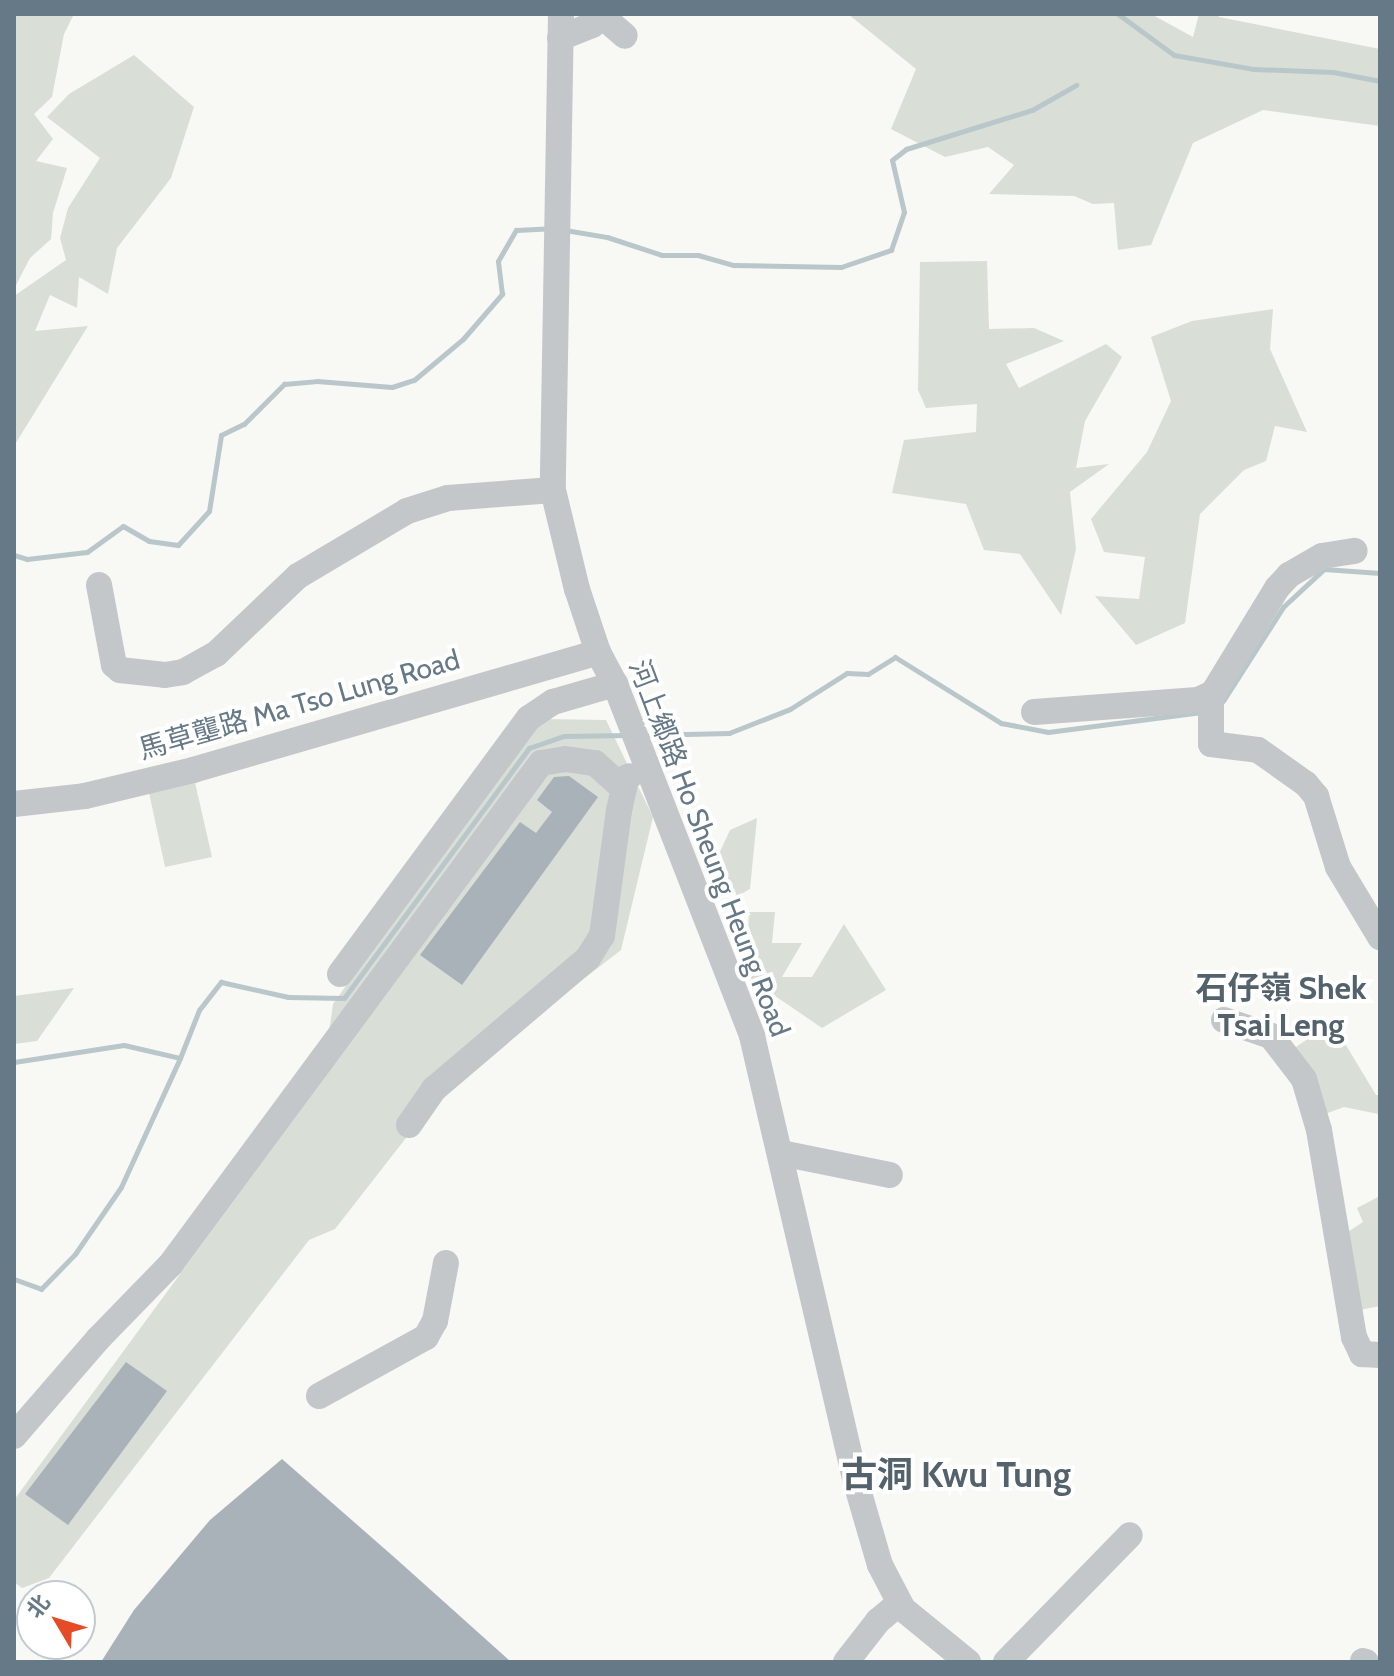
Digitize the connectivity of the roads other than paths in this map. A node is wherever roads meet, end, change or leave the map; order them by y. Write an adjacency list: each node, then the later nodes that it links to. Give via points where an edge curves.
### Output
1 (603, 15): 2 (street, via 592,25); 3 (street)
2 (560, 26): 4 (street, 河上鄉路 Ho Sheung Heung Road)
3 (625, 36)
4 (553, 490): 6 (street, via 448,498 407,511 298,576 216,654 183,672 165,675 114,665); 7 (street, 河上鄉路 Ho Sheung Heung Road)
5 (1355, 551): 9 (street, via 1322,556 1289,575 1223,683)
6 (99, 585)
7 (598, 652): 8 (street, 河上鄉路 Ho Sheung Heung Road); 13 (street, 馬草壟路 Ma Tso Lung Road, via 193,770 85,796)
8 (615, 684): 11 (street, 河上鄉路 Ho Sheung Heung Road); 15 (street, via 553,702 529,718)
9 (1211, 694): 10 (street, via 1198,700); 14 (street, via 1211,744 1258,750 1306,784 1316,796 1338,867)
10 (1034, 712)
11 (647, 767): 12 (street, via 626,778); 18 (street, 河上鄉路 Ho Sheung Heung Road, via 752,1036)
12 (624, 789): 17 (street, via 602,936 588,958 434,1089); 23 (street, via 595,763 541,763 171,1264)
13 (14, 804)
14 (1380, 937)
15 (340, 974)
16 (1224, 1020): 21 (street, via 1271,1036 1304,1079 1319,1130 1354,1337 1362,1354)
17 (409, 1125)
18 (781, 1153): 19 (street); 25 (street, 河上鄉路 Ho Sheung Heung Road, via 857,1486 880,1565)
19 (890, 1175)
20 (446, 1263): 22 (street, via 435,1321 426,1337)
21 (1380, 1355)
22 (319, 1396)
23 (14, 1436)
24 (1130, 1535): 28 (street)
25 (898, 1604): 26 (street); 27 (street, 河上鄉路 Ho Sheung Heung Road)
26 (846, 1662)
27 (968, 1662)
28 (1006, 1662)

